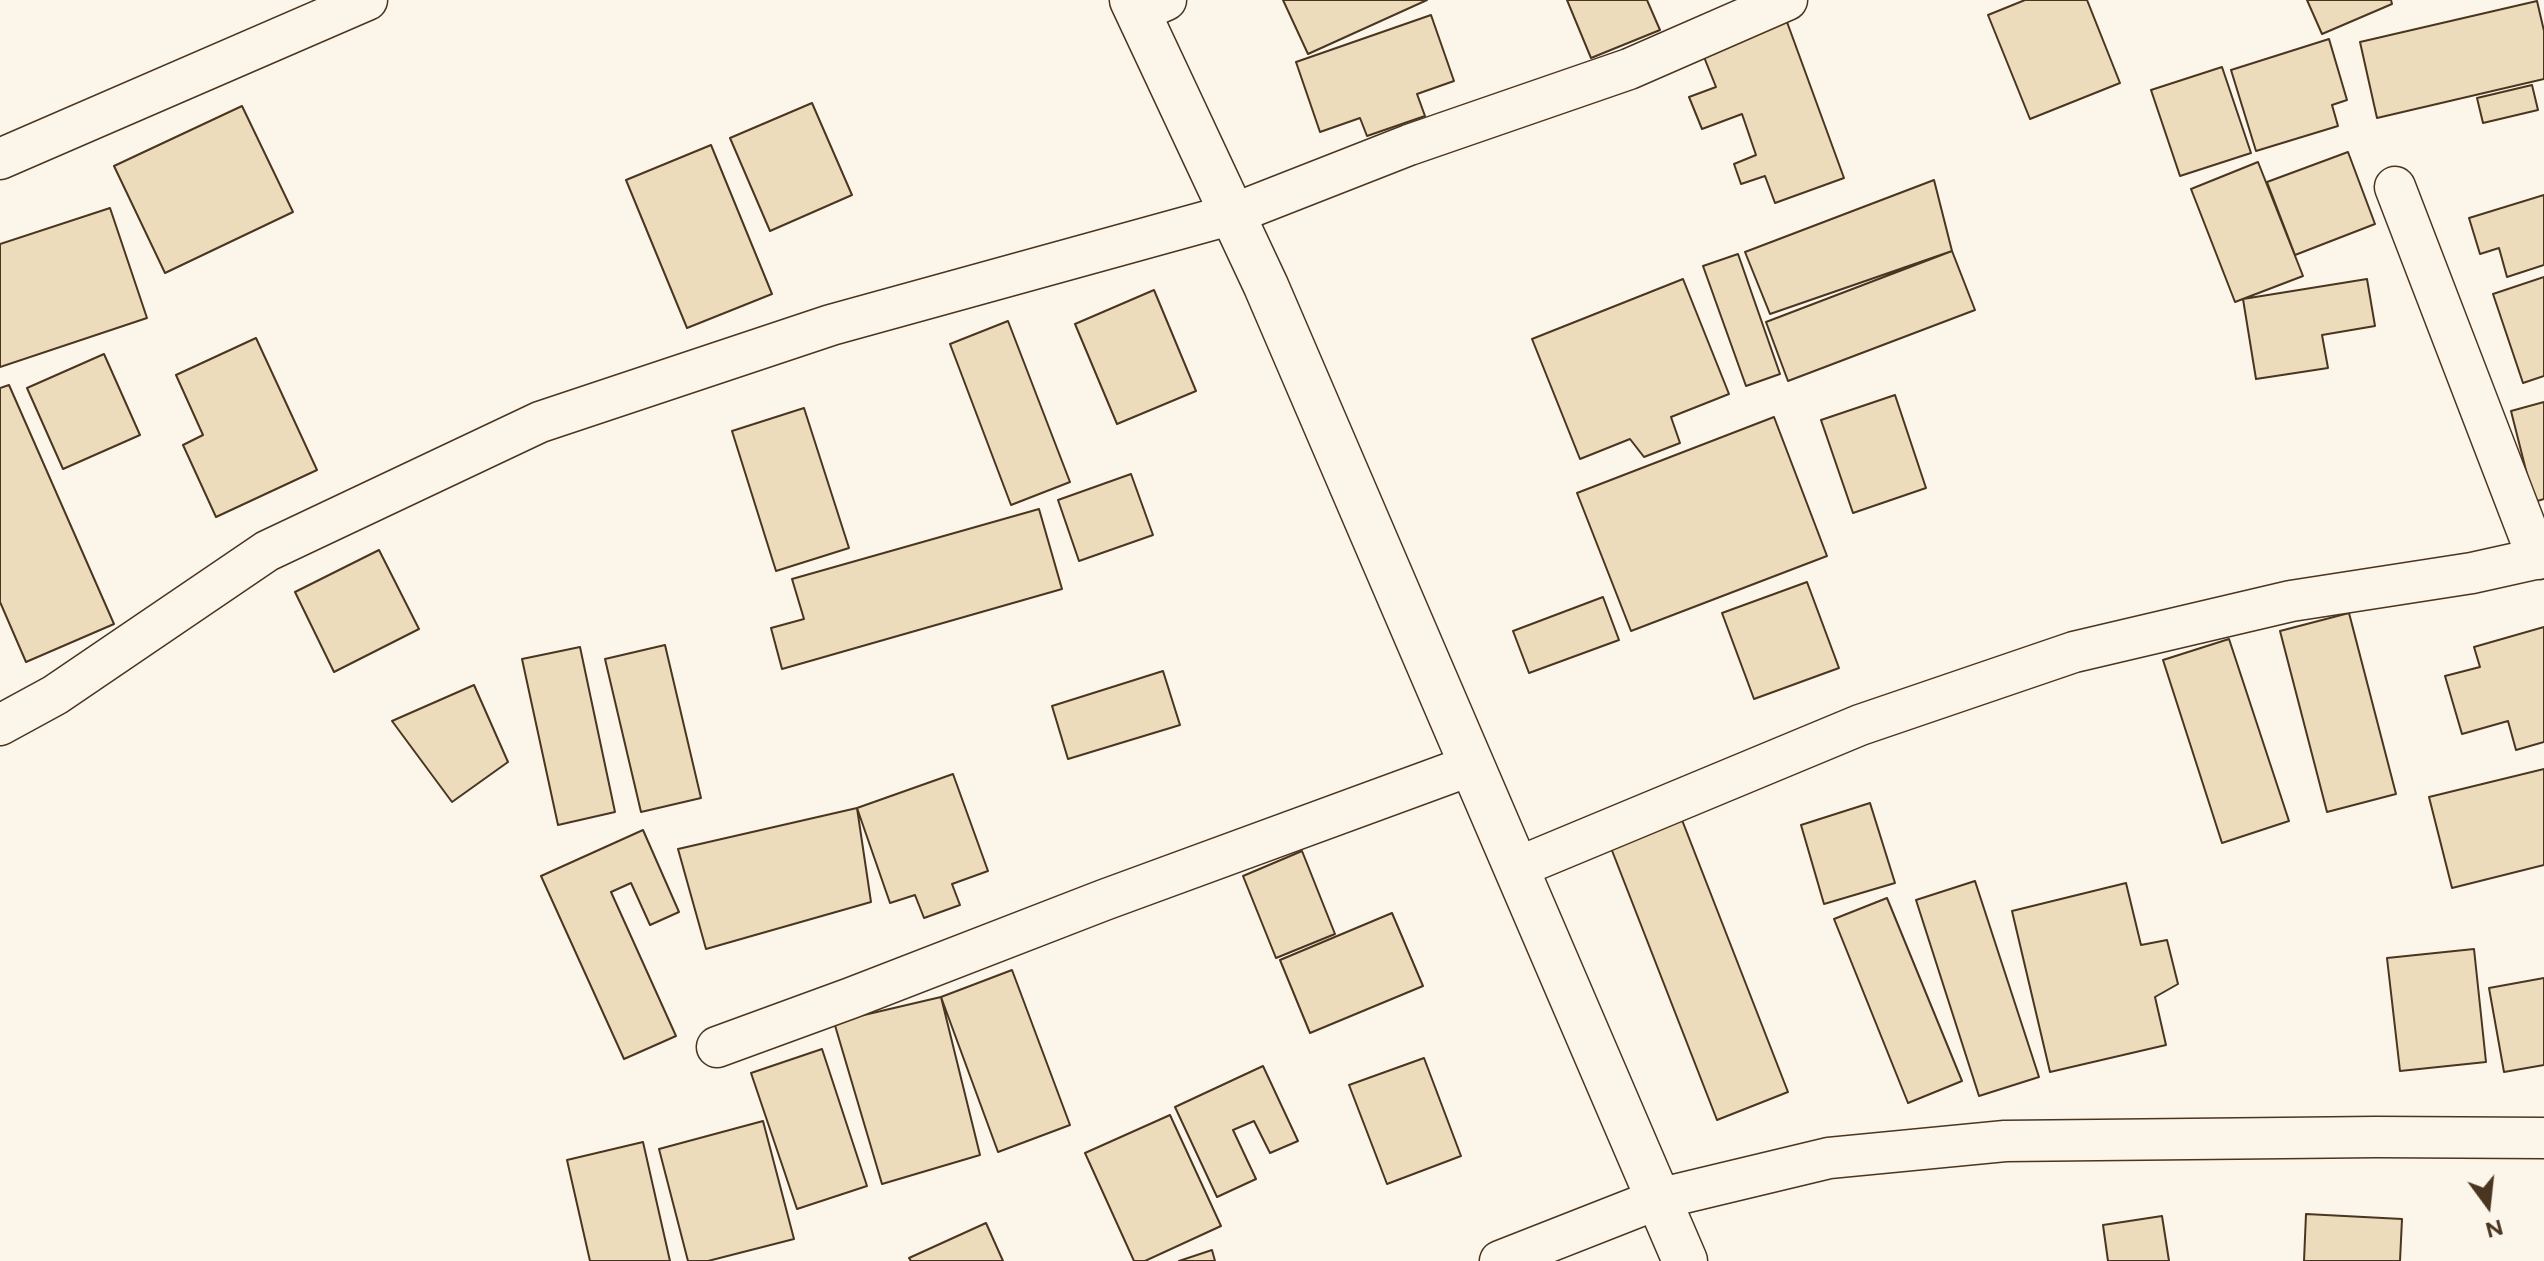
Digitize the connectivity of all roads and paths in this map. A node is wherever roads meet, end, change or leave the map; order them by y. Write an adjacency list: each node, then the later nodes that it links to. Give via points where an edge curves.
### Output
1 (367, 0): 4 (street)
2 (1787, 0): 6 (street, via 1629,69 1409,145)
3 (1146, 4): 6 (street)
4 (0, 159)
5 (2395, 187): 7 (street)
6 (1233, 214): 8 (street, via 831,325 540,422 267,551 55,695); 9 (street)
7 (2541, 558): 10 (street, via 2291,601 2074,652 1860,725)
8 (0, 725)
9 (1472, 765): 10 (street); 11 (street)
10 (1516, 868): 13 (street)
11 (717, 1047)
12 (2544, 1138): 13 (street, via 2005,1141 1829,1158)
13 (1658, 1199): 14 (street); 15 (street)
14 (1500, 1261)
15 (1685, 1261)

